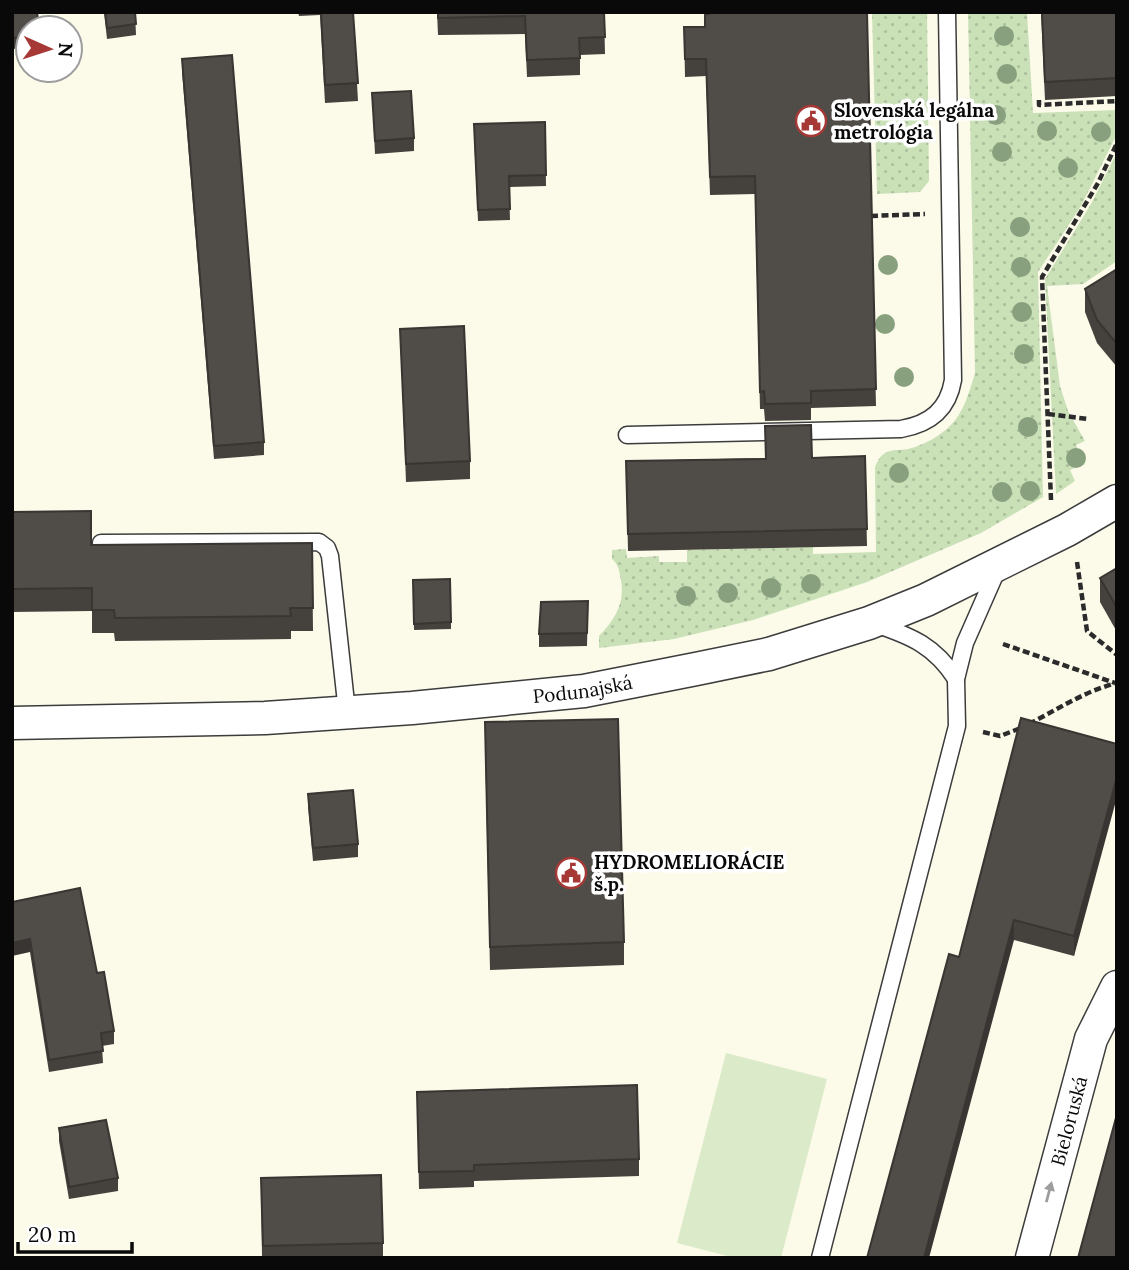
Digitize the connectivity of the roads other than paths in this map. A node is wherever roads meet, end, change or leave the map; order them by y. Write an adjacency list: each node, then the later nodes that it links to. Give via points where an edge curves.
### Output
1 (947, 12): 2 (lane, via 953,380 951,395 938,414 920,426 901,429)
2 (627, 435)
3 (1117, 501): 5 (street, Podunajská)
4 (101, 543): 8 (lane, via 319,542 330,556)
5 (1001, 562): 6 (street, Podunajská); 7 (lane, via 975,615)
6 (869, 623): 7 (lane, via 926,646); 8 (street, Podunajská, via 769,654 584,691)
7 (956, 679): 11 (lane, via 957,726)
8 (347, 712): 9 (street, Podunajská)
9 (12, 723)
10 (1117, 987): 12 (street, Bieloruská, one-way to 10, via 1091,1039)
11 (820, 1258)
12 (1032, 1258)

